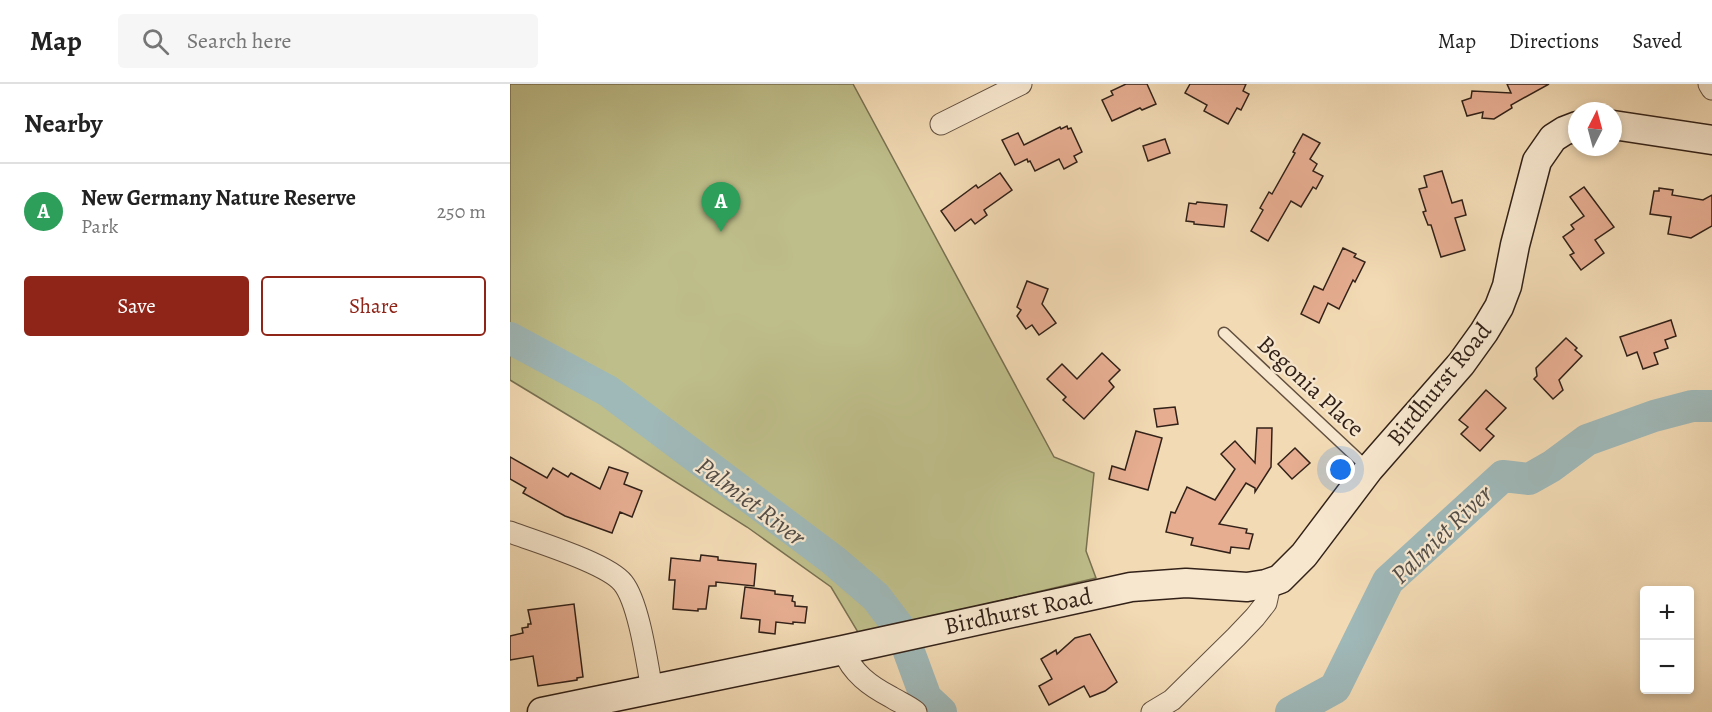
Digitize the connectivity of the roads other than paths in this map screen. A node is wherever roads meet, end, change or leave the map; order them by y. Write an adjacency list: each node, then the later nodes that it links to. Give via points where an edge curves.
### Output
1 (1022, 84): 4 (street)
2 (1710, 84): 3 (street)
3 (1712, 88)
4 (941, 123)
5 (1622, 126): 7 (street)
6 (1568, 129): 9 (street, Birdhurst Road, via 1553,138 1537,161 1499,307 1461,364)
7 (1712, 140)
8 (1224, 333): 9 (lane, Begonia Place)
9 (1369, 469): 11 (street, Birdhurst Road, via 1299,560 1280,579)
10 (510, 532): 13 (street, via 593,563 623,582 637,617)
11 (1266, 584): 12 (street, Birdhurst Road, via 1131,586); 16 (street, via 1266,603 1255,617 1172,700)
12 (853, 648): 13 (street, Birdhurst Road); 15 (street, via 847,661 854,671)
13 (652, 690): 14 (street, Birdhurst Road)
14 (542, 712)
15 (916, 712)
16 (1152, 712)

